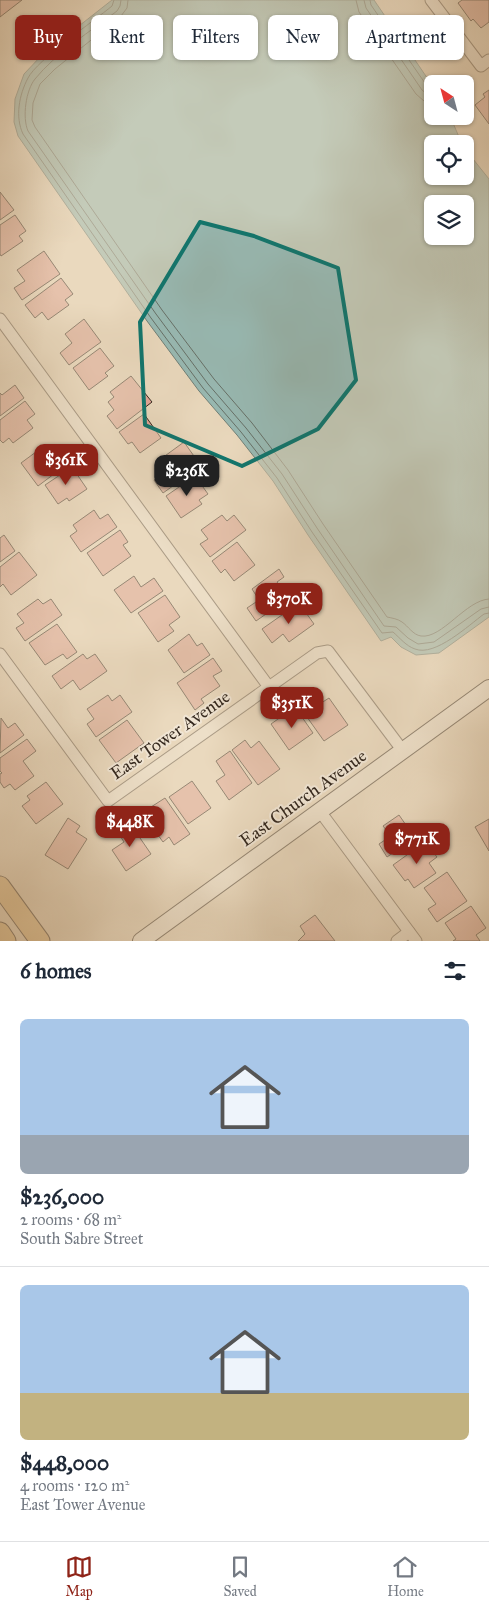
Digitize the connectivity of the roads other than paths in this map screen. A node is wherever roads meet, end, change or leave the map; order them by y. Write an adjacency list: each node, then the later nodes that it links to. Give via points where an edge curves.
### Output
1 (431, 0): 2 (street)
2 (485, 63)
3 (0, 319): 5 (street)
4 (0, 654): 5 (street, East Tower Avenue, via 108,801)
5 (269, 687): 7 (street, East Tower Avenue, via 317,653 328,651)
6 (489, 688): 7 (street, East Church Avenue)
7 (403, 751): 8 (street, East Church Avenue)
8 (319, 810): 11 (street); 14 (street, East Church Avenue)
9 (0, 886): 13 (main road)
10 (0, 932): 12 (main road)
11 (413, 937): 15 (street)
12 (6, 941)
13 (40, 941)
14 (141, 941)
15 (397, 941)

